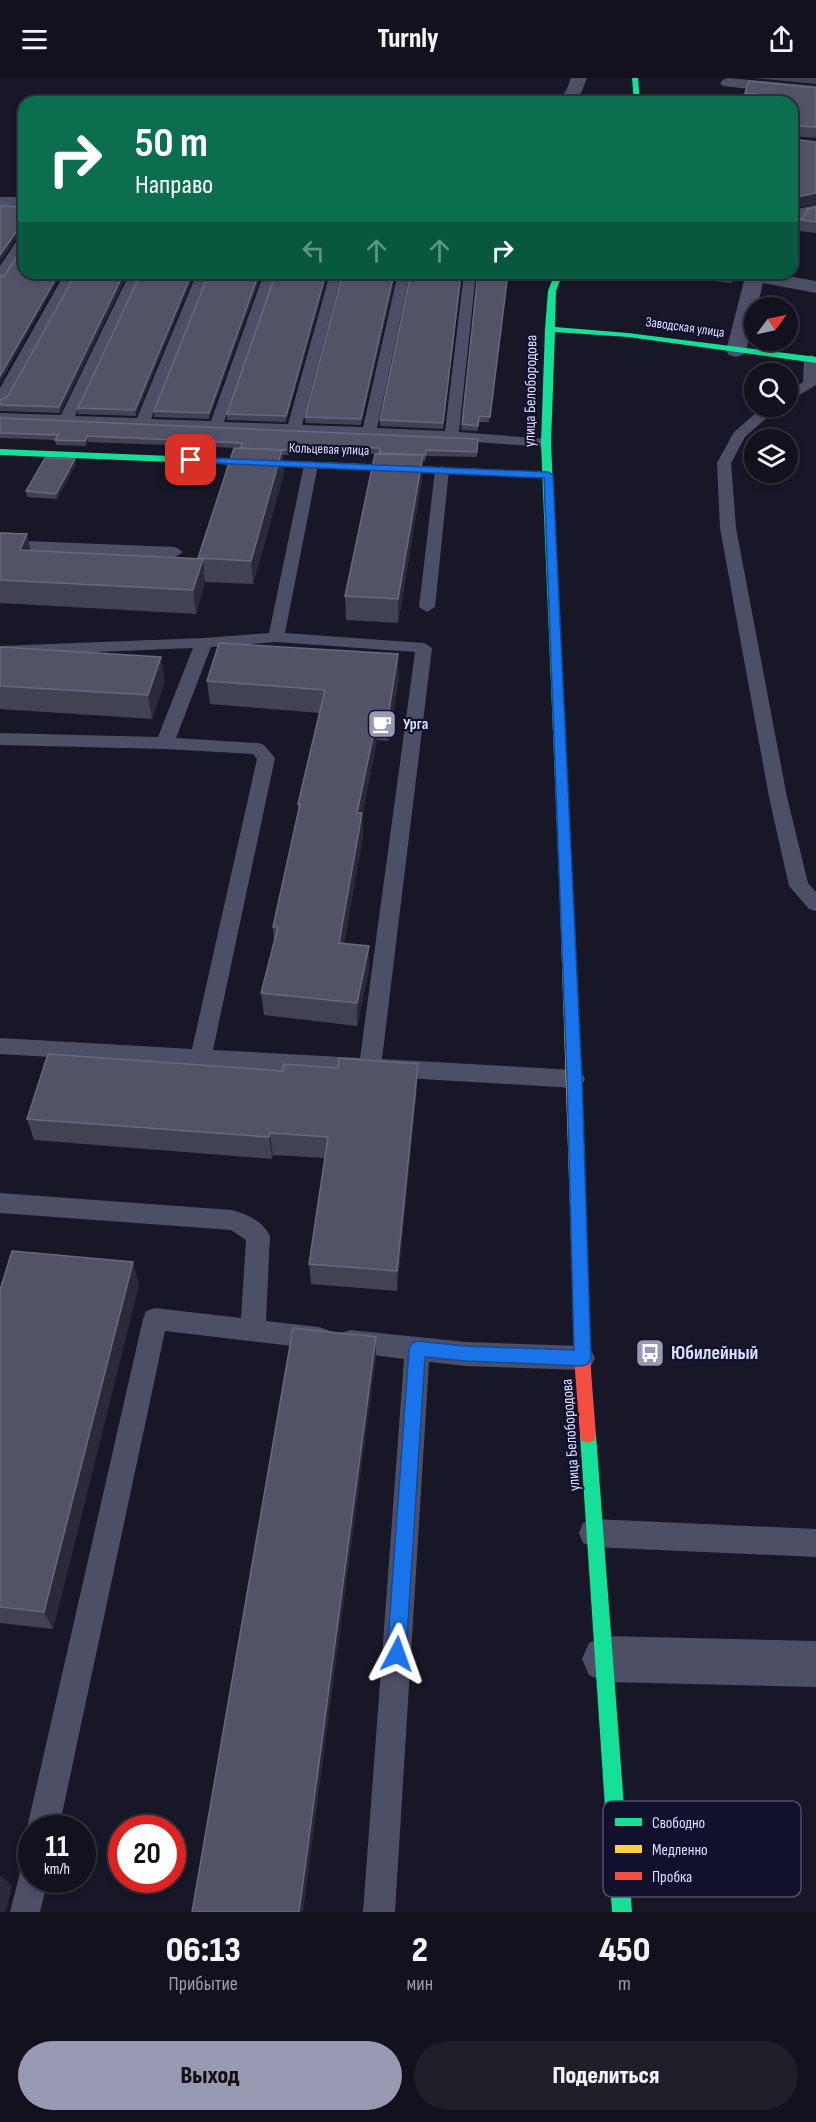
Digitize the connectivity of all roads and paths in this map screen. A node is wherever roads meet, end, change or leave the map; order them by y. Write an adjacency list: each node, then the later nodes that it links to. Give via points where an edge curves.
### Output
1 (579, 78): 5 (street)
2 (636, 78): 6 (main road)
3 (728, 83): 4 (street)
4 (815, 86)
5 (570, 96)
6 (638, 96)
7 (0, 202): 8 (street)
8 (18, 202)
9 (816, 210): 10 (street)
10 (798, 214)
11 (18, 248): 12 (lane)
12 (0, 276)
13 (68, 279): 28 (lane)
14 (133, 279): 31 (lane)
15 (201, 279): 32 (lane)
16 (268, 279): 33 (lane)
17 (334, 279): 34 (lane)
18 (403, 279): 35 (lane)
19 (469, 279): 36 (lane)
20 (557, 279): 24 (main road, улица Белобородова)
21 (755, 279): 25 (street)
22 (776, 279): 23 (street)
23 (816, 287)
24 (549, 329): 25 (main road, Заводская улица, via 628,335); 37 (main road, улица Белобородова)
25 (736, 351): 26 (main road, Заводская улица)
26 (813, 359): 27 (lane, via 810,384)
27 (798, 392)
28 (0, 400)
29 (0, 417): 31 (lane)
30 (760, 417): 50 (lane, via 739,435 724,463 728,528 778,797 799,886)
31 (66, 420): 32 (lane)
32 (142, 423): 33 (lane)
33 (216, 426): 34 (lane)
34 (294, 429): 35 (lane)
35 (369, 432): 36 (lane)
36 (452, 436): 37 (lane)
37 (546, 442): 41 (main road, улица Белобородова)
38 (0, 452): 39 (main road, Кольцевая улица)
39 (311, 465): 40 (main road, Кольцевая улица); 45 (lane)
40 (442, 471): 41 (main road, Кольцевая улица); 44 (lane)
41 (548, 475): 54 (main road, улица Белобородова)
42 (0, 545): 43 (lane)
43 (175, 552)
44 (427, 608)
45 (276, 637): 46 (lane); 53 (lane, via 423,648)
46 (204, 643): 47 (lane); 49 (lane)
47 (0, 651)
48 (0, 739): 49 (lane)
49 (165, 743): 52 (lane, via 258,749 266,758)
50 (816, 904)
51 (0, 1046): 52 (lane)
52 (201, 1056): 53 (lane)
53 (370, 1066): 54 (lane)
54 (574, 1079): 58 (main road, улица Белобородова)
55 (0, 1203): 56 (lane, via 232,1220 247,1226 258,1236)
56 (253, 1330): 57 (lane); 64 (lane, via 155,1319)
57 (417, 1349): 58 (lane); 68 (lane)
58 (582, 1358): 59 (main road, улица Белобородова)
59 (593, 1533): 60 (lane); 61 (main road, улица Белобородова)
60 (816, 1543)
61 (604, 1659): 62 (street); 63 (main road, улица Белобородова)
62 (816, 1664)
63 (614, 1801)
64 (46, 1815)
65 (29, 1893): 67 (lane)
66 (621, 1897): 69 (main road, улица Белобородова)
67 (25, 1910)
68 (379, 1912)
69 (622, 1912)

